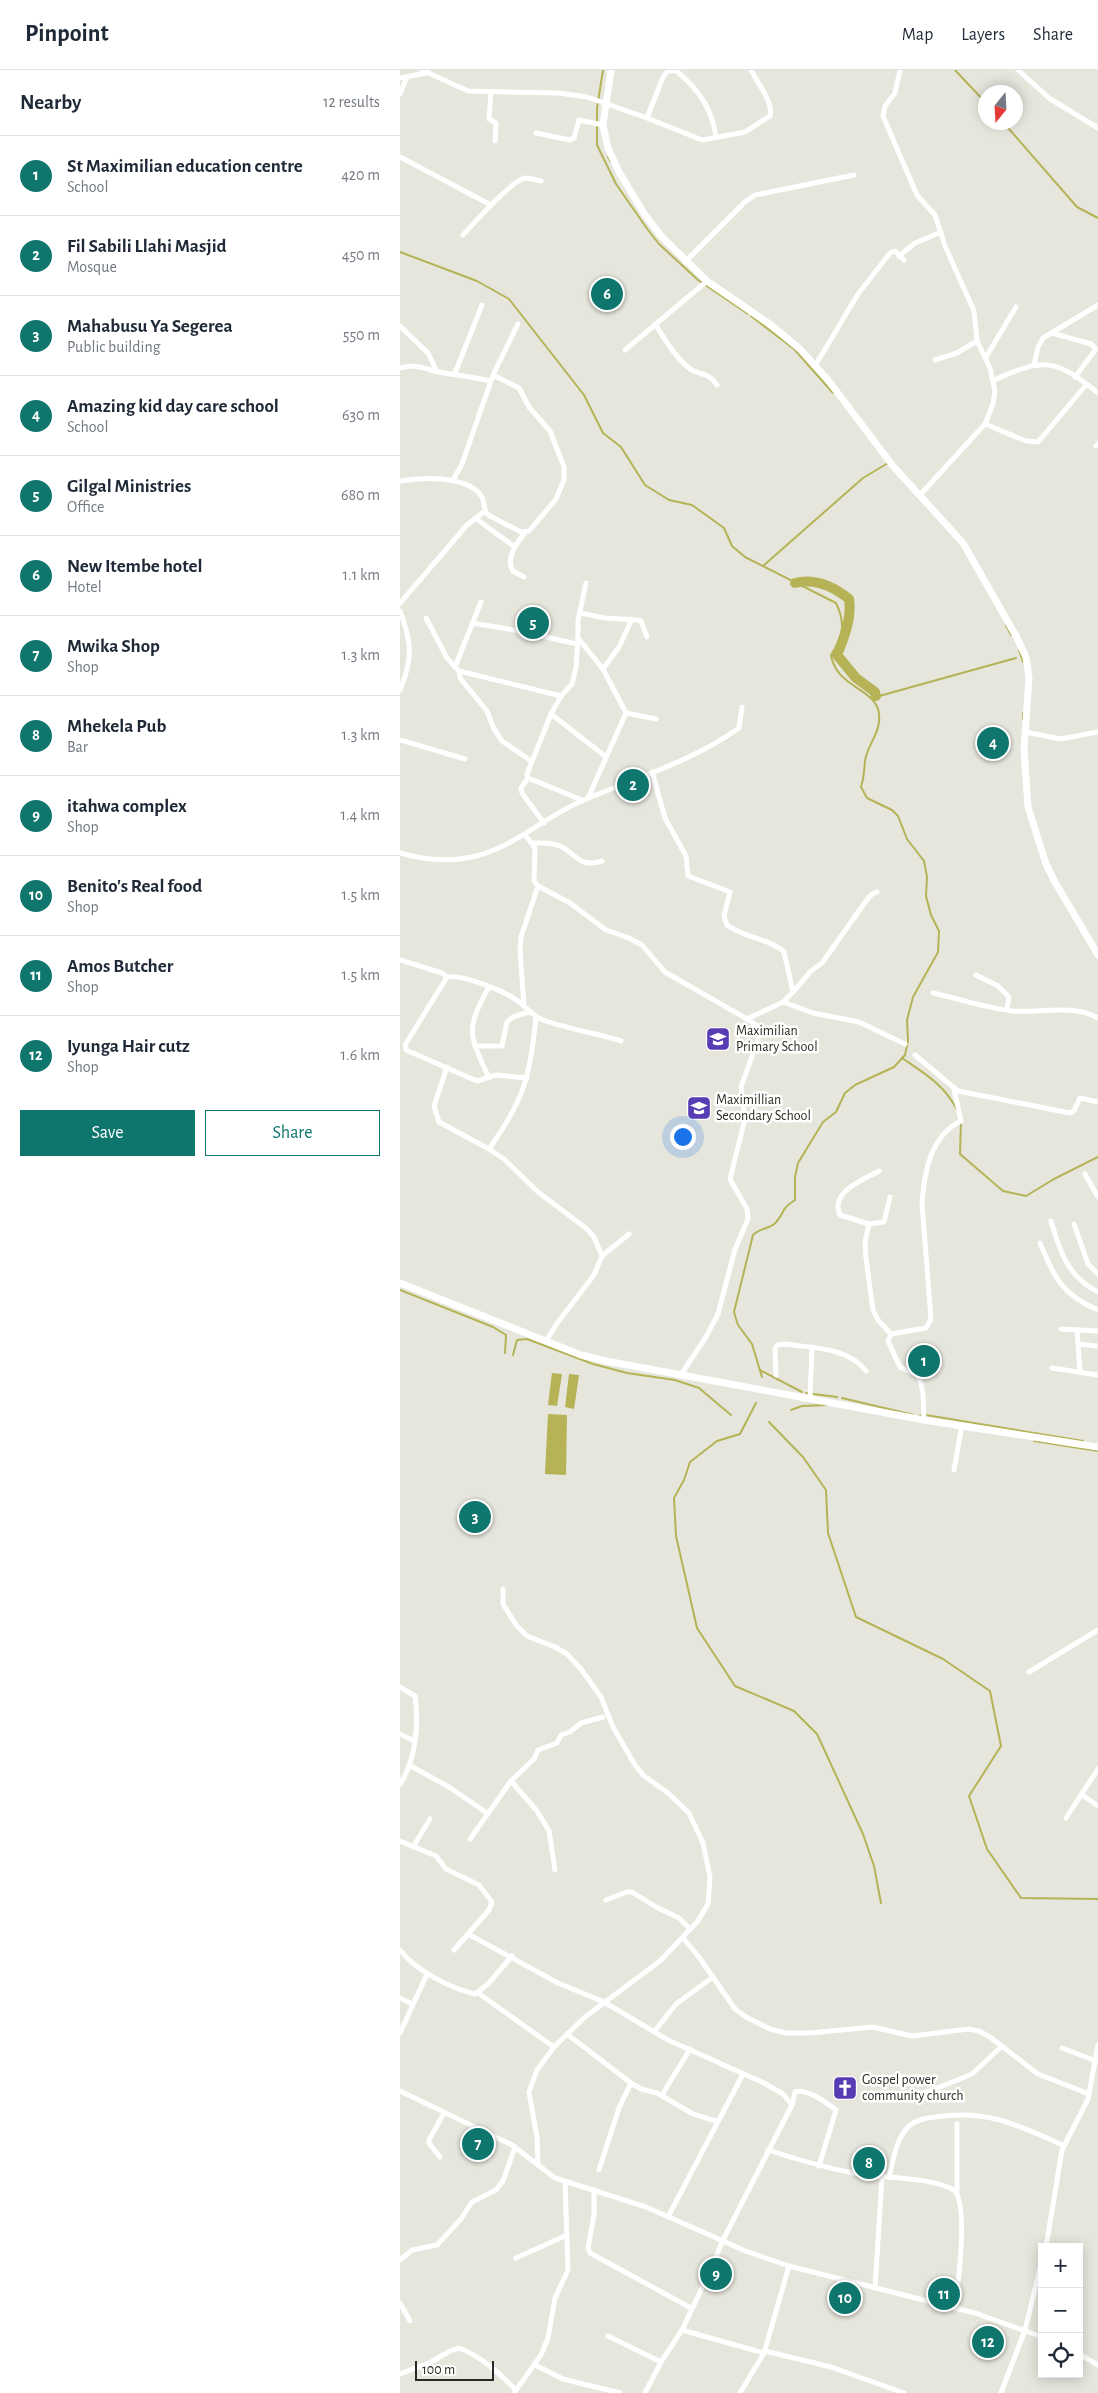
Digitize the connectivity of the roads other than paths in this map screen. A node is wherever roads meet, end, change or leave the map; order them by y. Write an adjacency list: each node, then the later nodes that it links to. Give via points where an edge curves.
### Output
1 (611, 70): 10 (main road)
2 (751, 70): 15 (street, via 772,111 770,116 744,132)
3 (900, 70): 21 (street, via 895,94 885,106 882,116 917,195 935,215)
4 (1018, 70): 13 (street, via 1049,98)
5 (424, 72): 6 (street); 8 (street, via 468,90)
6 (407, 77): 7 (street); 9 (street)
7 (400, 78)
8 (491, 92): 10 (street, via 559,93); 16 (street, via 488,119 496,123)
9 (400, 94)
10 (606, 102): 11 (street); 12 (main road)
11 (647, 118): 15 (street, via 695,139); 15 (street, via 663,77 675,70 707,105)
12 (603, 125): 14 (street, via 579,120 574,138 570,140); 25 (main road, via 608,148 632,195 662,237)
13 (1098, 128)
14 (536, 132)
15 (716, 138)
16 (496, 141)
17 (401, 159): 20 (street)
18 (854, 175): 25 (street, via 755,195)
19 (541, 181): 20 (street, via 523,178)
20 (491, 205): 22 (street)
21 (941, 232): 23 (street, via 916,242); 34 (street, via 974,311)
22 (463, 235)
23 (899, 256): 24 (street); 39 (street, via 892,251 871,276)
24 (904, 260)
25 (685, 262): 26 (main road)
26 (707, 282): 31 (street); 39 (main road, via 771,325)
27 (482, 305): 42 (street)
28 (1098, 305): 33 (street)
29 (1016, 307): 36 (street)
30 (518, 324): 43 (street)
31 (655, 324): 35 (street); 48 (street, via 676,356 691,370 710,376)
32 (400, 326): 41 (street, via 428,353)
33 (1052, 333): 38 (street, via 1040,342); 44 (street, via 1091,344 1096,349)
34 (977, 341): 36 (street); 37 (street, via 957,353)
35 (625, 350)
36 (986, 357): 45 (street)
37 (935, 360)
38 (1034, 365): 44 (street, via 1055,365); 45 (street)
39 (815, 366): 53 (main road)
40 (400, 368): 41 (street, via 420,365)
41 (437, 372): 42 (street)
42 (455, 373): 46 (street)
43 (493, 375): 46 (street); 56 (street, via 519,388 529,407 550,431 564,467 564,480 556,499)
44 (1075, 377): 47 (street)
45 (994, 380): 50 (street, via 993,404)
46 (490, 381): 51 (street, via 462,464)
47 (1086, 385): 49 (street); 50 (street, via 1038,442 1026,441)
48 (718, 386)
49 (1098, 394)
50 (985, 424): 53 (street)
51 (453, 480): 52 (street, via 414,478); 54 (street, via 477,492 482,497)
52 (400, 481)
53 (919, 496): 77 (main road, via 963,543 1022,648 1029,678)
54 (485, 511): 55 (street); 56 (street)
55 (475, 518): 57 (street); 61 (street)
56 (525, 533): 57 (street)
57 (515, 547): 58 (street, via 510,568)
58 (524, 577)
59 (586, 583): 63 (street)
60 (481, 602): 66 (street)
61 (400, 604)
62 (400, 612): 71 (street, via 410,661)
63 (580, 613): 65 (street); 68 (street)
64 (426, 618): 69 (street, via 447,658)
65 (632, 619): 67 (street, via 641,621); 70 (street)
66 (472, 623): 68 (street); 69 (street)
67 (647, 637)
68 (577, 641): 70 (street); 72 (street, via 572,684)
69 (457, 669): 72 (street); 82 (street, via 460,678 487,711 502,741)
70 (602, 669): 74 (street)
71 (400, 690)
72 (561, 696): 75 (street)
73 (742, 707): 83 (street, via 739,728 694,756)
74 (626, 713): 76 (street); 80 (street)
75 (550, 714): 80 (street); 82 (street)
76 (656, 719)
77 (1025, 732): 78 (street, via 1061,739); 94 (main road, via 1024,770 1032,823 1055,882)
78 (1098, 732)
79 (400, 740): 81 (street)
80 (605, 756): 85 (street)
81 (465, 759)
82 (531, 761): 84 (street)
83 (652, 772): 85 (street); 99 (street, via 665,818 686,856 688,876 730,892 724,916 727,925 784,952)
84 (528, 778): 86 (street); 87 (street, via 521,788 522,793)
85 (588, 798): 86 (street)
86 (582, 800): 87 (street)
87 (544, 823): 88 (street)
88 (525, 834): 89 (street); 90 (street, via 494,851 471,857 432,860)
89 (532, 843): 91 (street, via 559,846 586,863); 92 (street, via 535,848 534,881)
90 (400, 853)
91 (602, 861)
92 (538, 886): 102 (street, via 521,938); 107 (street, via 570,903 606,930 642,945 665,972)
93 (877, 892): 99 (street, via 866,901 822,963)
94 (1098, 954)
95 (400, 960): 97 (street)
96 (976, 975): 103 (street, via 1008,994)
97 (447, 977): 98 (street); 112 (street, via 405,1047 409,1052)
98 (489, 987): 102 (street, via 511,996); 110 (street, via 473,1017)
99 (794, 992): 101 (street)
100 (933, 993): 103 (street)
101 (783, 1002): 107 (street); 109 (street, via 813,1013 859,1022)
102 (524, 1006): 104 (street)
103 (1007, 1009): 106 (street, via 1087,1013)
104 (529, 1012): 105 (street); 110 (street, via 509,1019 502,1046)
105 (536, 1018): 108 (street); 114 (street)
106 (1098, 1018)
107 (747, 1019): 145 (street, via 756,1026 758,1040 740,1087 745,1119 730,1179 747,1209 748,1218 735,1249 718,1314)
108 (621, 1041)
109 (905, 1044)
110 (474, 1046): 113 (street)
111 (915, 1055): 115 (street)
112 (447, 1067): 113 (street, via 478,1081); 117 (street, via 435,1101 436,1117 439,1122)
113 (489, 1078): 114 (street)
114 (527, 1078): 117 (street, via 509,1121)
115 (954, 1089): 116 (street, via 1070,1113 1080,1098); 135 (street, via 961,1121 942,1134 931,1156 923,1186 932,1319 926,1328)
116 (1098, 1102)
117 (489, 1148): 127 (street, via 538,1192 587,1229)
118 (879, 1170): 123 (street, via 844,1191 839,1202 840,1215)
119 (1085, 1174): 121 (street)
120 (890, 1197): 123 (street, via 884,1222)
121 (1098, 1197)
122 (1051, 1221): 130 (street, via 1069,1269 1080,1282)
123 (869, 1224): 135 (street, via 865,1242 873,1310)
124 (1074, 1224): 128 (street, via 1088,1264)
125 (629, 1234): 127 (street)
126 (1040, 1243): 131 (street, via 1053,1275 1062,1287)
127 (602, 1256): 136 (street, via 594,1276)
128 (1098, 1274)
129 (400, 1283): 136 (main road)
130 (1098, 1292)
131 (1098, 1310)
132 (1061, 1329): 133 (street)
133 (1077, 1330): 134 (street); 137 (street)
134 (1098, 1331)
135 (891, 1334): 147 (street, via 888,1341 898,1365 920,1380)
136 (546, 1341): 145 (main road, via 606,1361)
137 (1078, 1344): 138 (street); 142 (street)
138 (1098, 1346)
139 (812, 1347): 141 (street, via 856,1359); 143 (street, via 777,1345); 146 (street)
140 (1052, 1368): 142 (street)
141 (866, 1371)
142 (1080, 1372): 144 (street)
143 (776, 1374)
144 (1098, 1374)
145 (680, 1376): 146 (main road)
146 (810, 1398): 147 (main road)
147 (924, 1420): 148 (main road)
148 (962, 1425): 149 (main road); 150 (street)
149 (1098, 1447)
150 (954, 1470)
151 (503, 1589): 172 (street, via 503,1604 516,1625 527,1636 567,1654 581,1669 601,1697 635,1766 680,1803 694,1820 709,1868 710,1886 706,1911)
152 (1098, 1630): 153 (street)
153 (1029, 1672)
154 (400, 1687): 157 (street, via 414,1696)
155 (603, 1718): 160 (street, via 580,1723 561,1735 557,1744 538,1750 534,1759)
156 (400, 1734): 157 (street)
157 (414, 1741): 158 (street)
158 (409, 1765): 161 (street); 164 (street)
159 (1098, 1769): 162 (street)
160 (511, 1781): 164 (street); 170 (street, via 537,1811 549,1831)
161 (400, 1784)
162 (1082, 1795): 163 (street); 165 (street)
163 (1098, 1806)
164 (487, 1813): 167 (street)
165 (1066, 1818)
166 (430, 1819): 169 (street)
167 (470, 1839)
168 (400, 1840): 169 (street)
169 (413, 1847): 173 (street, via 436,1856 446,1869 479,1885 489,1896 492,1907)
170 (555, 1870)
171 (606, 1900): 172 (street, via 632,1892 679,1918)
172 (690, 1929): 174 (street)
173 (470, 1935): 176 (street); 177 (street)
174 (683, 1938): 179 (street); 182 (street, via 660,1961)
175 (400, 1950): 178 (street)
176 (454, 1950)
177 (512, 1956): 180 (street); 182 (street, via 558,1983)
178 (427, 1974): 180 (street, via 468,1992); 183 (street)
179 (713, 1977): 184 (street, via 676,2004); 188 (street, via 724,1997 739,2013 780,2032 810,2033 873,2027 912,2036 969,2030 982,2032)
180 (478, 1993): 189 (street)
181 (400, 1998): 183 (street)
182 (604, 2002): 184 (street); 186 (street)
183 (412, 2004): 185 (street)
184 (654, 2032): 191 (street)
185 (400, 2033)
186 (567, 2034): 189 (street); 194 (street)
187 (1098, 2045): 192 (street)
188 (1002, 2046): 196 (street, via 1038,2074); 198 (street, via 972,2074)
189 (554, 2047): 207 (street, via 537,2070 529,2090)
190 (1062, 2048): 192 (street)
191 (690, 2049): 193 (street); 197 (street)
192 (1096, 2061): 196 (street)
193 (743, 2074): 199 (street, via 776,2090); 201 (street)
194 (631, 2083): 197 (street); 209 (street, via 619,2108)
195 (400, 2091): 200 (street)
196 (1090, 2094): 203 (street)
197 (662, 2096): 201 (street, via 693,2114)
198 (901, 2100)
199 (792, 2105): 205 (street); 208 (street, via 798,2091 809,2093 836,2110)
200 (444, 2113): 204 (street); 206 (street, via 429,2143)
201 (716, 2121): 215 (street)
202 (957, 2124): 214 (street)
203 (1063, 2145): 211 (street, via 1010,2122 984,2115 924,2119 912,2123 905,2130); 218 (street)
204 (515, 2147): 207 (street); 220 (street, via 496,2190 472,2202 437,2245 419,2247)
205 (768, 2150): 208 (street); 217 (street)
206 (440, 2157)
207 (538, 2165): 212 (street)
208 (820, 2166): 210 (street)
209 (599, 2170)
210 (882, 2177): 211 (street); 223 (street)
211 (889, 2177): 214 (street, via 934,2183)
212 (565, 2182): 213 (street); 216 (street)
213 (594, 2190): 215 (street); 225 (street, via 590,2253)
214 (957, 2193): 226 (street, via 961,2237)
215 (668, 2217): 217 (street)
216 (567, 2235): 219 (street); 235 (street, via 568,2270 555,2298 548,2338)
217 (722, 2242): 221 (street); 225 (street)
218 (1047, 2243)
219 (516, 2258)
220 (400, 2260)
221 (789, 2266): 223 (street); 232 (street)
222 (1038, 2276): 229 (street)
223 (875, 2288): 226 (street)
224 (400, 2303): 227 (street)
225 (691, 2308): 228 (street)
226 (955, 2308): 229 (street)
227 (410, 2321)
228 (682, 2330): 232 (street); 234 (street)
229 (1025, 2330): 230 (street); 243 (street)
230 (1038, 2335)
231 (608, 2336): 234 (street)
232 (765, 2352): 241 (street); 242 (street, via 831,2367)
233 (1083, 2356): 236 (street)
234 (660, 2362): 240 (street)
235 (535, 2365): 238 (street); 239 (street, via 562,2379)
236 (1098, 2365)
237 (400, 2374): 238 (street, via 459,2348 497,2372)
238 (515, 2392)
239 (620, 2393)
240 (646, 2393)
241 (740, 2393)
242 (904, 2393)
243 (1001, 2393)

